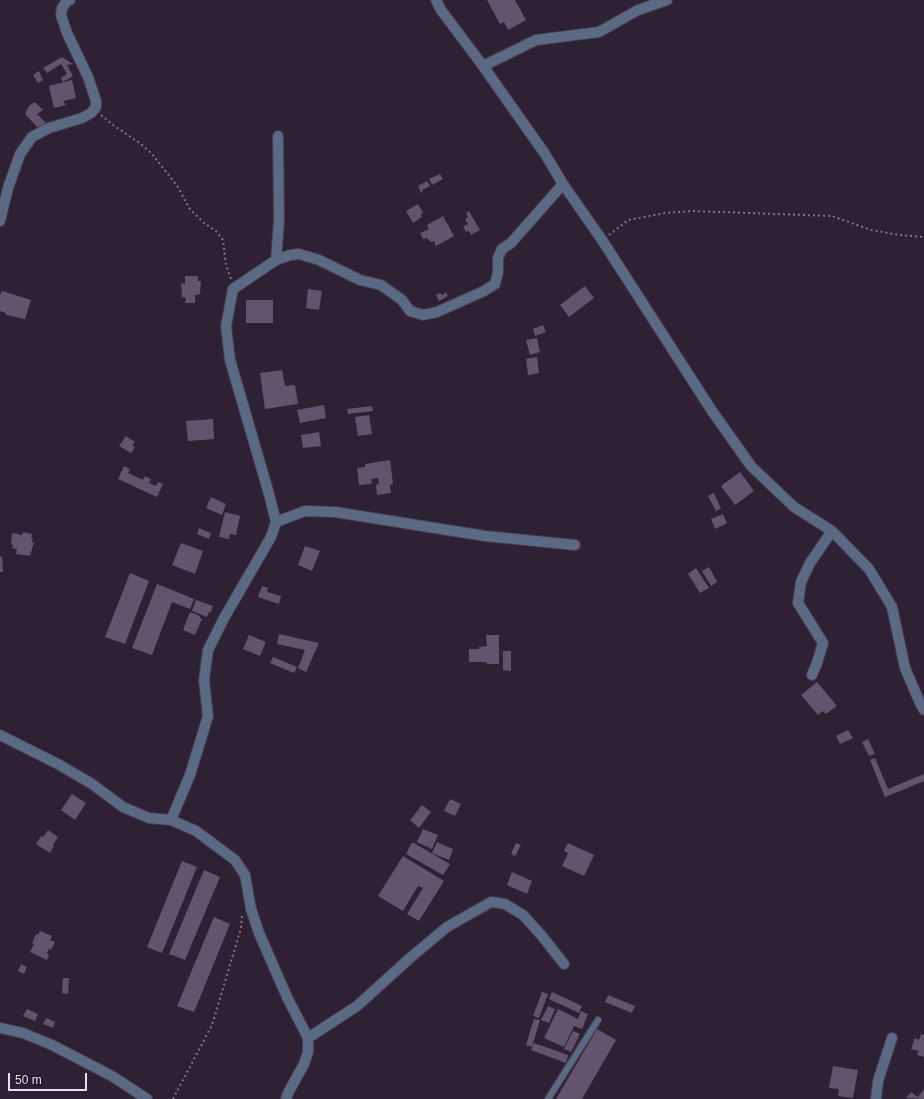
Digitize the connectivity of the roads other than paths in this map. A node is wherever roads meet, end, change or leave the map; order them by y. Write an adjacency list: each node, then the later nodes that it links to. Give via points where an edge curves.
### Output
1 (70, 0): 7 (street, via 66,1 61,15 88,77 96,107 82,118 49,128 32,138 20,154)
2 (436, 0): 4 (street)
3 (667, 0): 4 (street, via 638,10 599,32 536,40)
4 (483, 66): 6 (street, via 545,154)
5 (278, 136): 8 (street, via 279,220)
6 (562, 184): 8 (street, via 511,243 502,249 498,258 495,284 437,312 423,315 410,311 402,300 381,285 360,280 319,260 290,255); 10 (street, via 602,240 712,411 751,466 794,507)
7 (0, 221)
8 (276, 260): 9 (street, via 233,289 226,326 230,360)
9 (276, 522): 11 (street, via 305,511 335,512 485,536); 15 (street, via 271,537 208,650 204,680 208,716 190,775)
10 (832, 531): 12 (street, via 810,563 801,582 798,603 823,643); 13 (street, via 869,569 892,607 905,668)
11 (575, 545)
12 (812, 675)
13 (924, 710)
14 (0, 735): 15 (street, via 58,764 92,784 123,807 149,818)
15 (171, 820): 19 (street, via 196,831 235,860 245,875 251,909 260,934)
16 (564, 964): 19 (street, via 523,915 505,904 491,902 447,927 356,1006)
17 (598, 1020): 23 (lane)
18 (0, 1028): 21 (street, via 23,1033 52,1045 112,1076)
19 (308, 1038): 22 (street, via 308,1052 304,1064)
20 (892, 1038): 24 (street, via 878,1081)
21 (147, 1099)
22 (286, 1099)
23 (548, 1099)
24 (876, 1099)

